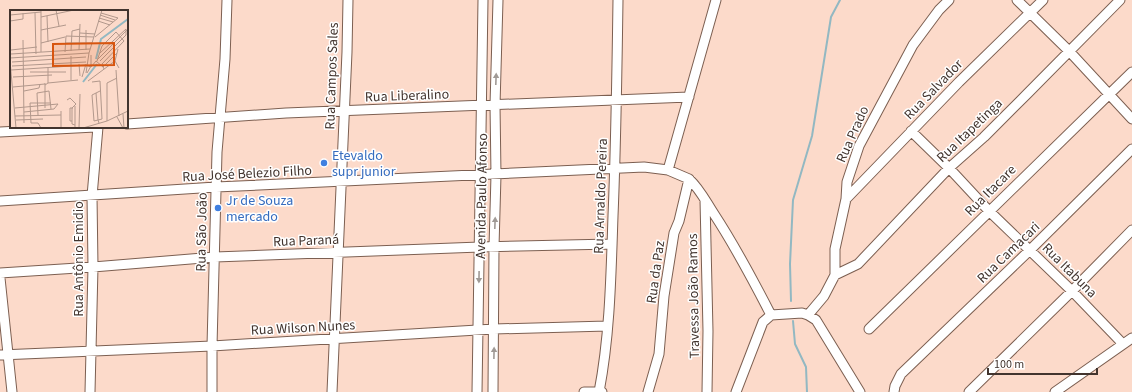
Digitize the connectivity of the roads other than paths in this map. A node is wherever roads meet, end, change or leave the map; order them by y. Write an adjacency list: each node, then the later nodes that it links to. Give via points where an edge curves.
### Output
1 (226, 0): 20 (street, Rua São João, via 225,59)
2 (348, 0): 19 (street, Rua Campos Sales)
3 (483, 0): 18 (street, Avenida Paulo Afonso)
4 (498, 0): 17 (street, Avenida Paulo Afonso, one-way to 4)
5 (618, 0): 16 (street, Rua Arnaldo Pereira)
6 (716, 0): 15 (street)
7 (949, 0): 38 (street, Rua Prado, via 913,45 865,135 847,182)
8 (1016, 0): 11 (street)
9 (1043, 0): 11 (street, Rua Salvador)
10 (1120, 0): 12 (street, Rua Itapetinga)
11 (1030, 13): 12 (street); 25 (street, Rua Salvador, via 995,45)
12 (1069, 50): 14 (street); 28 (street, Rua Itapetinga, via 984,137)
13 (1132, 72): 14 (street, Rua Itacare)
14 (1109, 95): 21 (street); 40 (street, Rua Itacare)
15 (689, 97): 16 (street, Rua Liberalino); 30 (street)
16 (617, 101): 17 (street, Rua Liberalino); 29 (street, Rua Arnaldo Pereira)
17 (495, 105): 18 (street, Rua Liberalino); 32 (street, Avenida Paulo Afonso)
18 (481, 106): 19 (street, Rua Liberalino); 31 (street, Avenida Paulo Afonso)
19 (344, 111): 20 (street, Rua Liberalino); 34 (street, Rua Campos Sales)
20 (220, 117): 22 (street, Rua Liberalino); 35 (street, Rua São João)
21 (1132, 119)
22 (128, 124)
23 (76, 128): 26 (street)
24 (98, 128): 36 (street, Rua Antônio Emidio)
25 (912, 131): 28 (street, Rua Itabuna); 38 (street, Rua Salvador)
26 (0, 132)
27 (1132, 149): 45 (street, Rua Camacari)
28 (949, 168): 40 (street, Rua Itabuna); 50 (street, Rua Itapetinga, via 858,264)
29 (615, 169): 30 (street, Rua José Belezio Filho, via 644,167); 32 (street, Rua José Belezio Filho); 42 (street, Rua Arnaldo Pereira)
30 (668, 170): 33 (street)
31 (480, 175): 32 (street, Rua José Belezio Filho); 34 (street, Rua José Belezio Filho); 43 (street, Avenida Paulo Afonso)
32 (496, 175): 44 (street, Avenida Paulo Afonso, one-way to 32)
33 (689, 178): 37 (street, via 701,191); 73 (street, Rua da Paz, via 673,239 664,296 659,354)
34 (341, 182): 35 (street, Rua José Belezio Filho); 46 (street, Rua Campos Sales)
35 (216, 187): 36 (street, Rua José Belezio Filho); 47 (street, Rua São João)
36 (92, 196): 39 (street, Rua José Belezio Filho); 48 (street, Rua Antônio Emidio)
37 (705, 200): 53 (street, via 742,259); 74 (street, Travessa João Ramos)
38 (846, 200): 50 (street, Rua Prado, via 835,249)
39 (0, 201)
40 (989, 211): 45 (street, Rua Itabuna); 57 (street, Rua Itacare)
41 (1132, 230): 52 (street)
42 (612, 244): 44 (street, Rua Paraná); 55 (street, Rua Arnaldo Pereira)
43 (480, 247): 44 (street, Rua Paraná); 46 (street, Rua Paraná); 58 (street, Avenida Paulo Afonso, one-way to 58)
44 (494, 247): 56 (street, Avenida Paulo Afonso)
45 (1030, 250): 52 (street, Rua Itabuna); 77 (street, Rua Camacari, via 901,374)
46 (338, 254): 47 (street, Rua Paraná); 60 (street, Rua Campos Sales)
47 (215, 257): 48 (street, Rua Paraná); 62 (street, Rua São João)
48 (93, 267): 49 (street, Rua Paraná); 63 (street, Rua Antônio Emidio)
49 (0, 273)
50 (835, 275): 54 (street, Rua Prado, via 824,296)
51 (0, 278): 64 (street)
52 (1072, 291): 61 (street, Rua Itabuna); 78 (street)
53 (771, 315): 54 (street); 75 (street, via 763,322)
54 (808, 315): 76 (street, via 816,320)
55 (607, 326): 56 (street, Rua Wilson Nunes); 72 (street, Rua Arnaldo Pereira)
56 (494, 329): 58 (street, Rua Wilson Nunes); 70 (street, Avenida Paulo Afonso, one-way to 56)
57 (869, 329)
58 (478, 331): 60 (street, Rua Wilson Nunes); 69 (street, Avenida Paulo Afonso)
59 (1132, 338): 61 (street)
60 (334, 340): 62 (street, Rua Wilson Nunes); 68 (street, Rua Campos Sales)
61 (1123, 344): 79 (street)
62 (212, 346): 63 (street, Rua Wilson Nunes); 67 (street, Rua São João)
63 (90, 352): 64 (street, Rua Wilson Nunes); 66 (street, Rua Antônio Emidio)
64 (4, 354): 65 (street)
65 (12, 392)
66 (90, 392)
67 (212, 392)
68 (332, 392)
69 (477, 392)
70 (493, 392)
71 (584, 392): 72 (street)
72 (600, 392)
73 (648, 392)
74 (707, 392)
75 (736, 392)
76 (860, 392)
77 (894, 392)
78 (969, 392)
79 (1055, 392)

